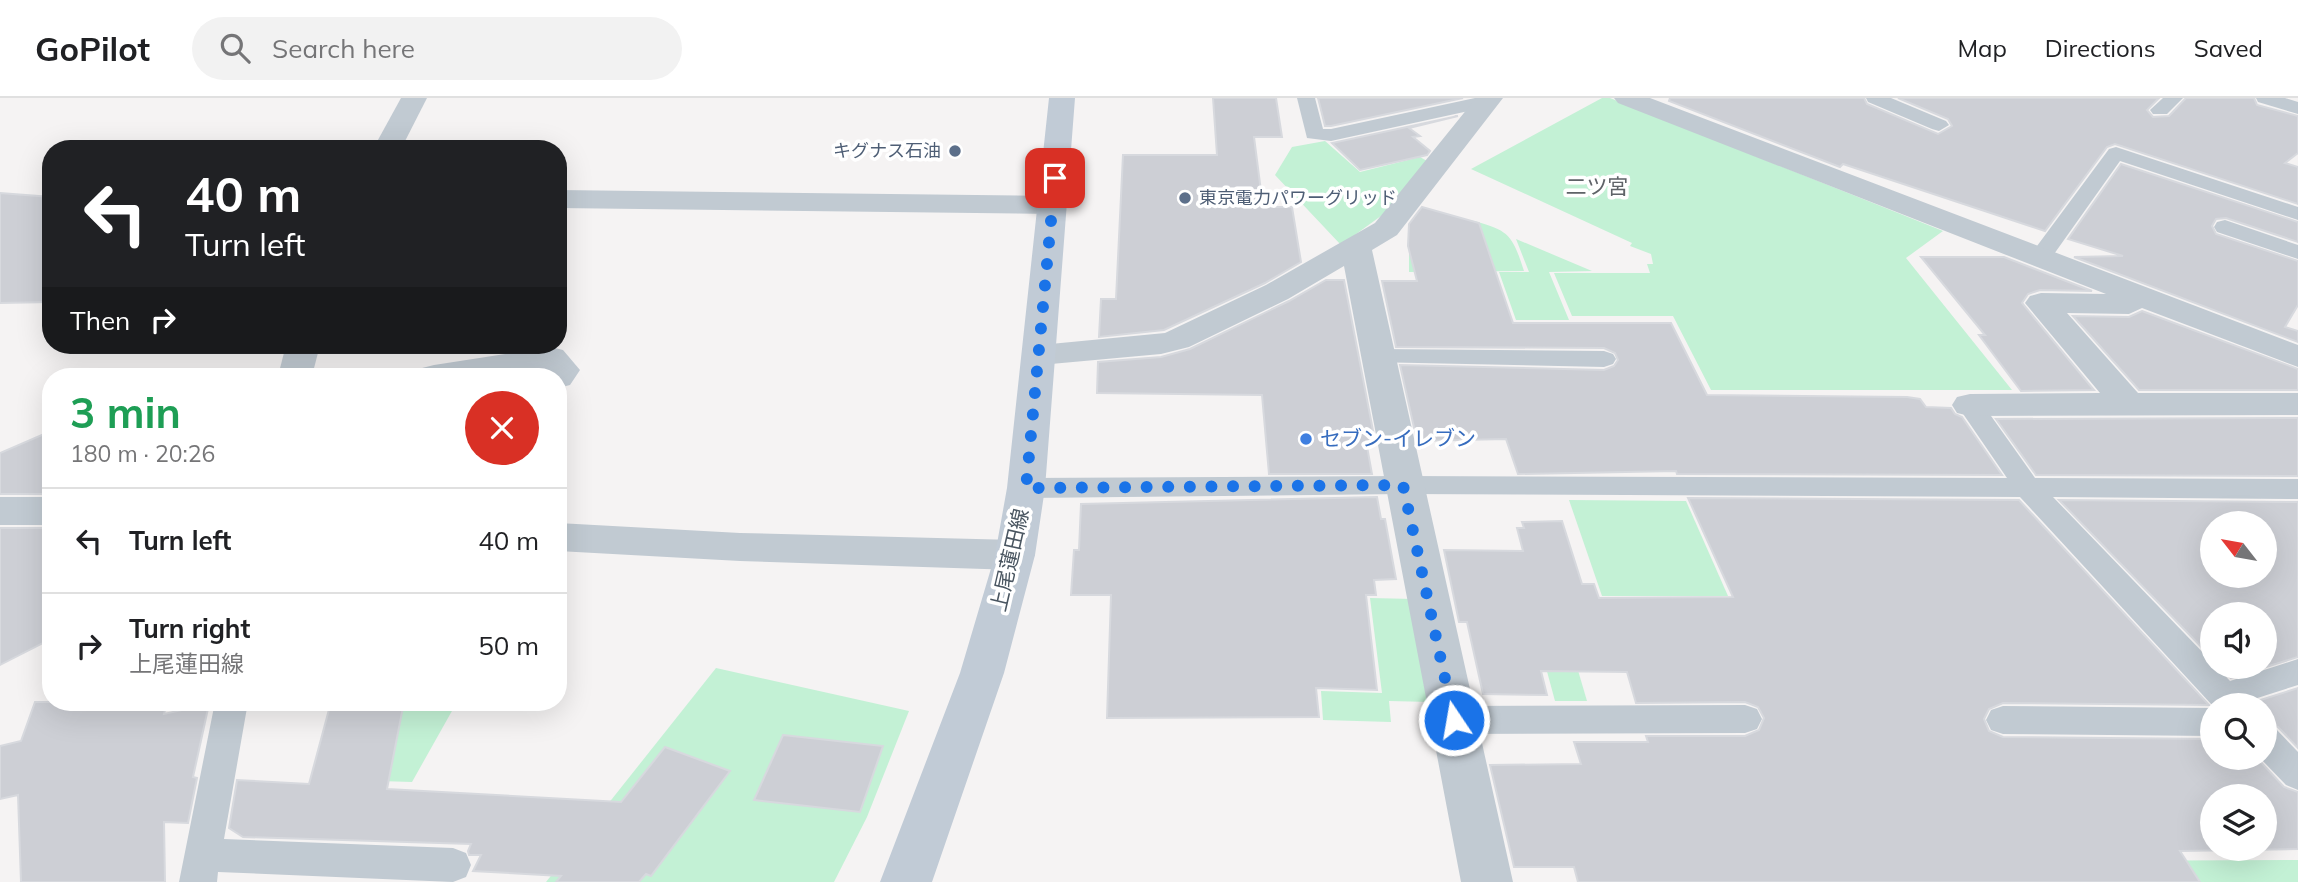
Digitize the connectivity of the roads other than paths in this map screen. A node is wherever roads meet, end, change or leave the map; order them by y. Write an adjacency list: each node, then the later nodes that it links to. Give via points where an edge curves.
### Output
1 (414, 98): 10 (street)
2 (1062, 98): 12 (main road, 上尾蓮田線)
3 (1307, 98): 7 (lane, via 1314,134 1331,135)
4 (1627, 98): 17 (street)
5 (1875, 98): 9 (lane)
6 (2265, 98): 8 (lane)
7 (1489, 100): 15 (street, via 1386,229)
8 (2298, 108)
9 (1939, 125)
10 (392, 140)
11 (567, 199): 12 (street)
12 (1053, 205): 19 (main road, 上尾蓮田線)
13 (2298, 214): 17 (lane, via 2116,153)
14 (2225, 227): 16 (lane)
15 (1356, 248): 19 (street, via 1177,340); 21 (street)
16 (2298, 252)
17 (2039, 259): 18 (street)
18 (2157, 304): 20 (street); 25 (street, via 2041,303)
19 (1040, 355): 30 (main road, 上尾蓮田線)
20 (2298, 357)
21 (1379, 358): 22 (lane); 28 (street)
22 (1604, 359)
23 (483, 368): 24 (street, via 551,357)
24 (561, 368)
25 (2128, 404): 26 (street); 27 (street)
26 (2298, 404)
27 (1970, 405): 29 (lane)
28 (1403, 485): 29 (lane); 30 (lane); 42 (street)
29 (2026, 487): 31 (lane); 37 (lane)
30 (1026, 488): 35 (main road, 上尾蓮田線)
31 (2298, 488)
32 (0, 511): 33 (street)
33 (42, 511)
34 (567, 537): 35 (street)
35 (1015, 555): 48 (main road, 上尾蓮田線, via 982,673)
36 (2298, 672): 38 (lane)
37 (2210, 693)
38 (2254, 693)
39 (2200, 709): 43 (lane)
40 (229, 711): 47 (lane)
41 (1745, 719): 42 (lane)
42 (1454, 720): 49 (street)
43 (2003, 720)
44 (2277, 753): 45 (lane)
45 (2298, 775)
46 (453, 865): 47 (lane)
47 (201, 868)
48 (906, 882)
49 (1487, 882)

